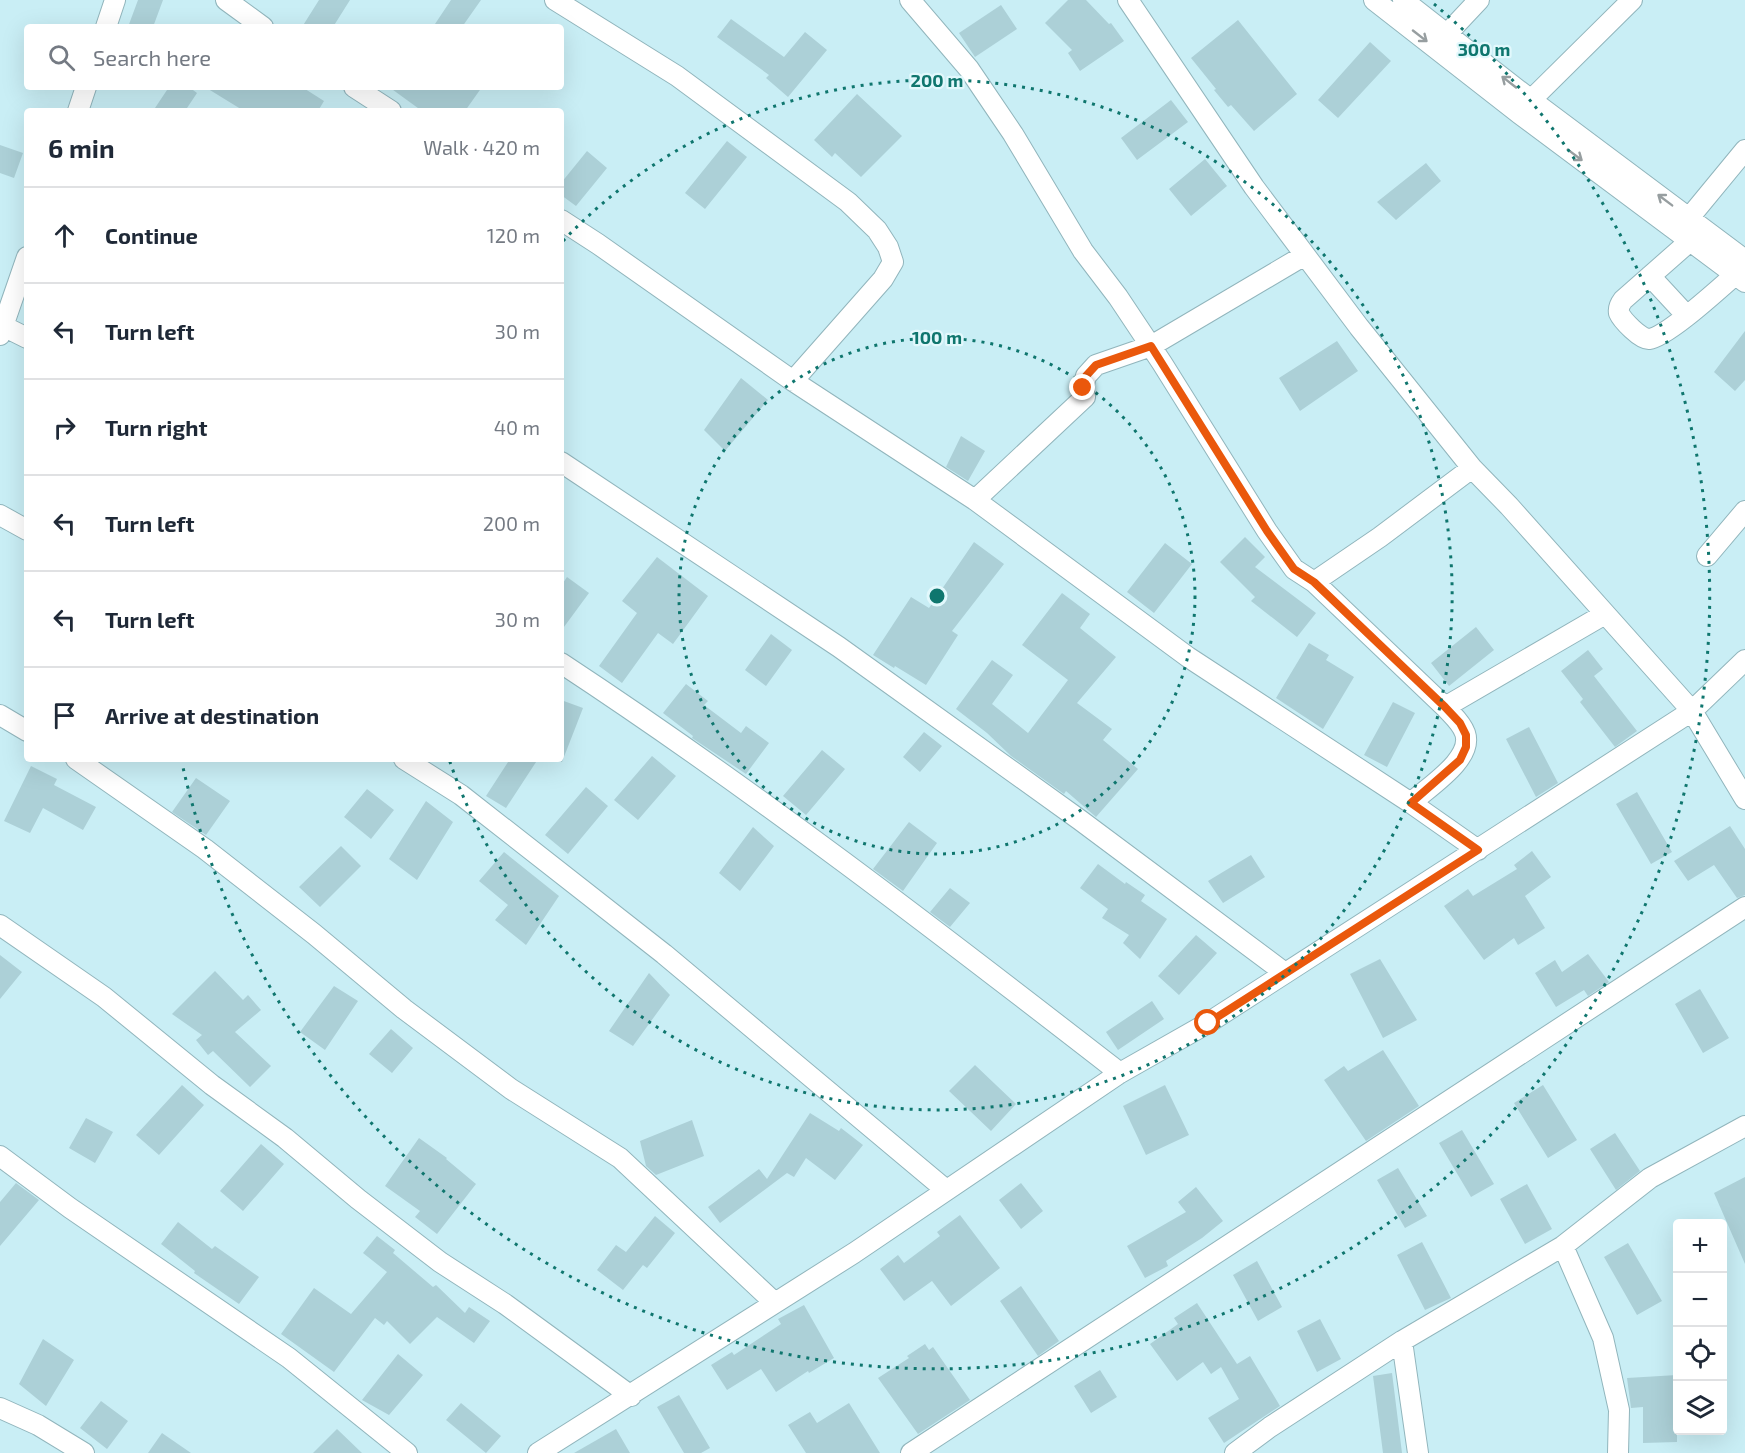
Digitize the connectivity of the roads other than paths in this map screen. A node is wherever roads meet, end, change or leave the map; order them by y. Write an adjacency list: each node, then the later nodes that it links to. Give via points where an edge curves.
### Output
1 (115, 0): 10 (street)
2 (226, 0): 11 (street)
3 (555, 0): 28 (street, via 677,76 838,195 877,230 888,247 893,262 883,279)
4 (910, 0): 27 (street, via 969,69 1083,251)
5 (1128, 0): 20 (street, via 1254,187)
6 (1374, 0): 19 (street, one-way to 19)
7 (1403, 0): 12 (street)
8 (1479, 0): 12 (street)
9 (1632, 0): 14 (street)
10 (107, 24)
11 (259, 24)
12 (1447, 34): 14 (street, one-way to 12)
13 (359, 90): 15 (street)
14 (1531, 99): 17 (street, one-way to 14)
15 (386, 108)
16 (1745, 150): 17 (street)
17 (1689, 218): 22 (street)
18 (564, 222): 28 (street)
19 (1690, 241): 22 (street); 23 (street)
20 (1305, 255): 27 (street); 30 (street)
21 (24, 266): 25 (street)
22 (1742, 272): 24 (street)
23 (1650, 276): 24 (street); 24 (street, via 1618,306 1619,314 1641,338 1657,336)
24 (1687, 316)
25 (2, 331): 26 (street)
26 (24, 337)
27 (1151, 346): 31 (street, via 1096,365 1086,376 1085,397); 36 (street, via 1267,531 1294,569)
28 (793, 381): 31 (street)
29 (564, 464): 51 (street, via 839,647)
30 (1472, 468): 36 (street); 37 (street)
31 (975, 500): 47 (street, via 1188,657)
32 (1745, 511): 35 (street)
33 (0, 515): 34 (street)
34 (24, 528)
35 (1707, 556)
36 (1314, 582): 40 (street)
37 (1605, 614): 40 (street); 41 (street)
38 (1745, 660): 41 (street)
39 (564, 665): 52 (street, via 778,813)
40 (1445, 707): 47 (street, via 1460,723 1466,747 1460,760)
41 (1692, 711): 46 (street); 48 (street)
42 (0, 715): 43 (street)
43 (24, 728)
44 (80, 762): 57 (street, via 205,849 404,1009 511,1089 620,1158)
45 (409, 762): 55 (street, via 461,795 664,954)
46 (1745, 800)
47 (1411, 803): 48 (street)
48 (1478, 850): 51 (street)
49 (1745, 907): 64 (street)
50 (0, 925): 59 (street, via 104,997 440,1262)
51 (1285, 973): 52 (street, via 1208,1023)
52 (1119, 1073): 55 (street)
53 (1745, 1126): 56 (street, via 1650,1178)
54 (0, 1156): 62 (street, via 289,1358)
55 (946, 1190): 57 (street)
56 (1563, 1246): 58 (street); 67 (street, via 1603,1338 1619,1410)
57 (775, 1303): 59 (street)
58 (1402, 1341): 65 (street); 66 (street)
59 (631, 1396): 63 (street)
60 (0, 1408): 61 (street, via 39,1425)
61 (84, 1453)
62 (408, 1453)
63 (538, 1453)
64 (911, 1453)
65 (1234, 1453)
66 (1418, 1453)
67 (1618, 1453)

